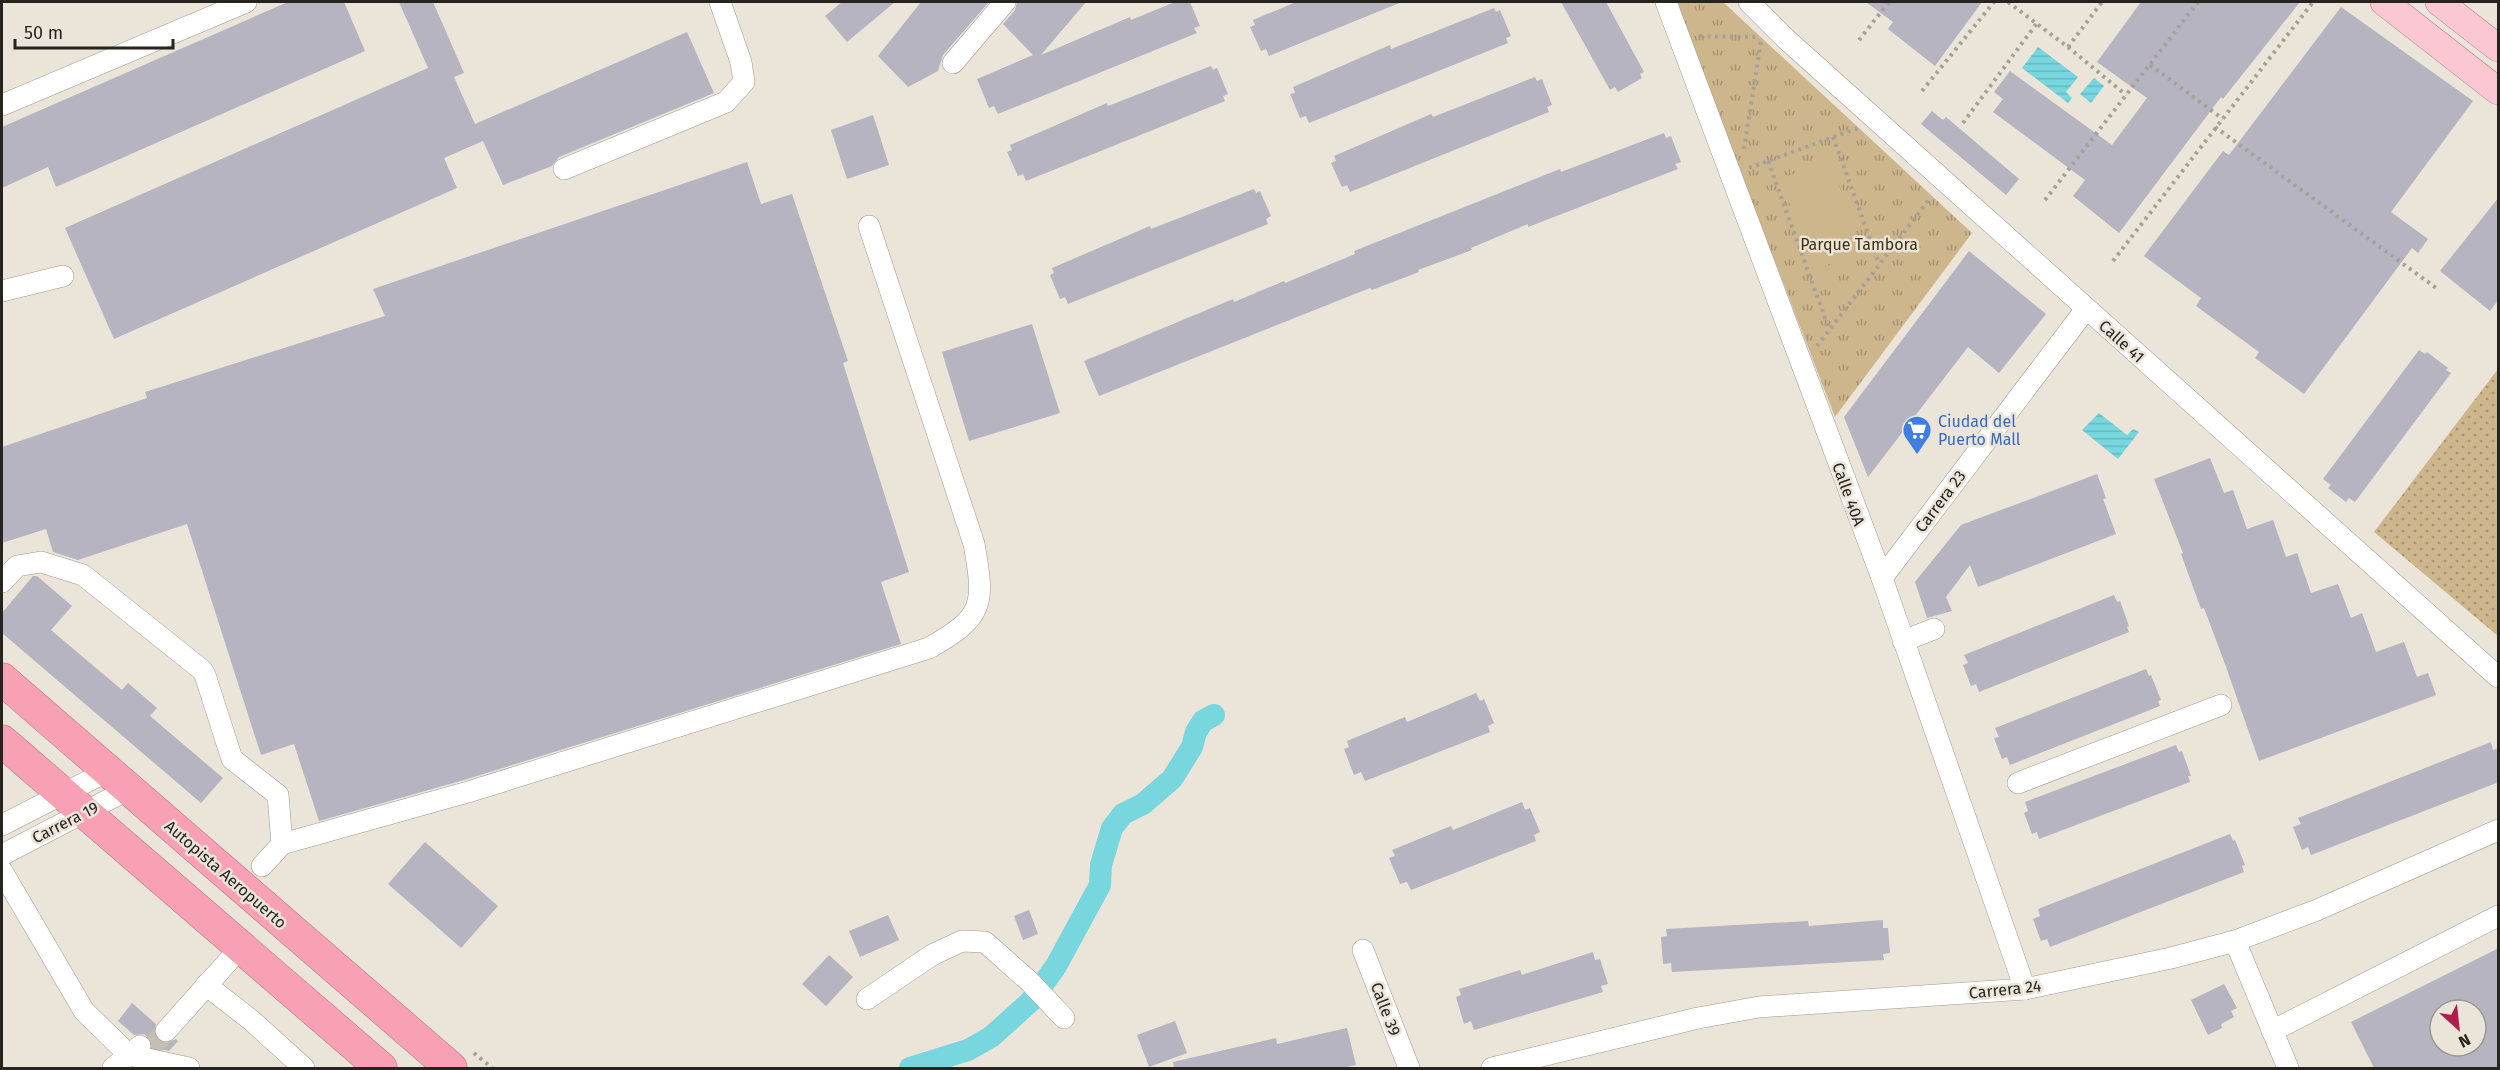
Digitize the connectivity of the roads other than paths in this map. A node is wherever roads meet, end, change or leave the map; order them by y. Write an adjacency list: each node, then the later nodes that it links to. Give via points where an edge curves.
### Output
1 (246, 2): 11 (street)
2 (720, 2): 12 (street, via 741,62 744,82 735,95 695,116)
3 (1005, 2): 9 (street)
4 (1666, 2): 17 (street, Calle 40A, via 1735,174 1800,363)
5 (1749, 2): 16 (street, Calle 41)
6 (2384, 2): 10 (main road)
7 (2439, 2): 8 (main road)
8 (2499, 48)
9 (953, 63)
10 (2499, 91)
11 (2, 105)
12 (564, 169)
13 (869, 226): 30 (street, via 974,544 981,580 972,617 958,631 918,652 468,792)
14 (63, 276): 15 (street)
15 (2, 291)
16 (2086, 309): 17 (street, Carrera 23); 21 (street, Calle 41)
17 (1882, 578): 20 (street, Calle 40A)
18 (2, 582): 30 (street, via 17,566 41,562 83,575 202,670 232,759 278,795)
19 (1934, 629): 20 (street)
20 (1903, 641): 39 (street, Calle 40A)
21 (2499, 677)
22 (2, 679): 25 (highway, Autopista Aeropuerto)
23 (2220, 705): 26 (street)
24 (2, 741): 27 (highway)
25 (119, 780): 27 (street, Carrera 19); 27 (street, Carrera 19); 48 (highway, Autopista Aeropuerto)
26 (2018, 783)
27 (73, 803): 28 (street, Carrera 19); 31 (street, Carrera 19); 36 (highway)
28 (2, 825)
29 (2499, 830): 35 (street, Carrera 24, via 2317,910)
30 (282, 844): 32 (street)
31 (2, 855)
32 (262, 866)
33 (2, 871): 44 (street, via 84,1011)
34 (2499, 916): 43 (street)
35 (2235, 941): 39 (street, Carrera 24); 43 (street)
36 (241, 948): 38 (street); 47 (highway)
37 (1364, 950): 49 (street, Calle 39)
38 (206, 985): 42 (street, via 185,1011); 46 (street)
39 (2025, 989): 50 (street, Carrera 24, via 1759,1007)
40 (867, 999): 41 (street, via 932,955 962,941 985,942)
41 (1064, 1018)
42 (162, 1028)
43 (2272, 1031): 51 (street)
44 (138, 1057): 45 (street)
45 (189, 1068)
46 (304, 1068)
47 (381, 1068)
48 (451, 1068)
49 (1409, 1068)
50 (1492, 1068)
51 (2288, 1068)

